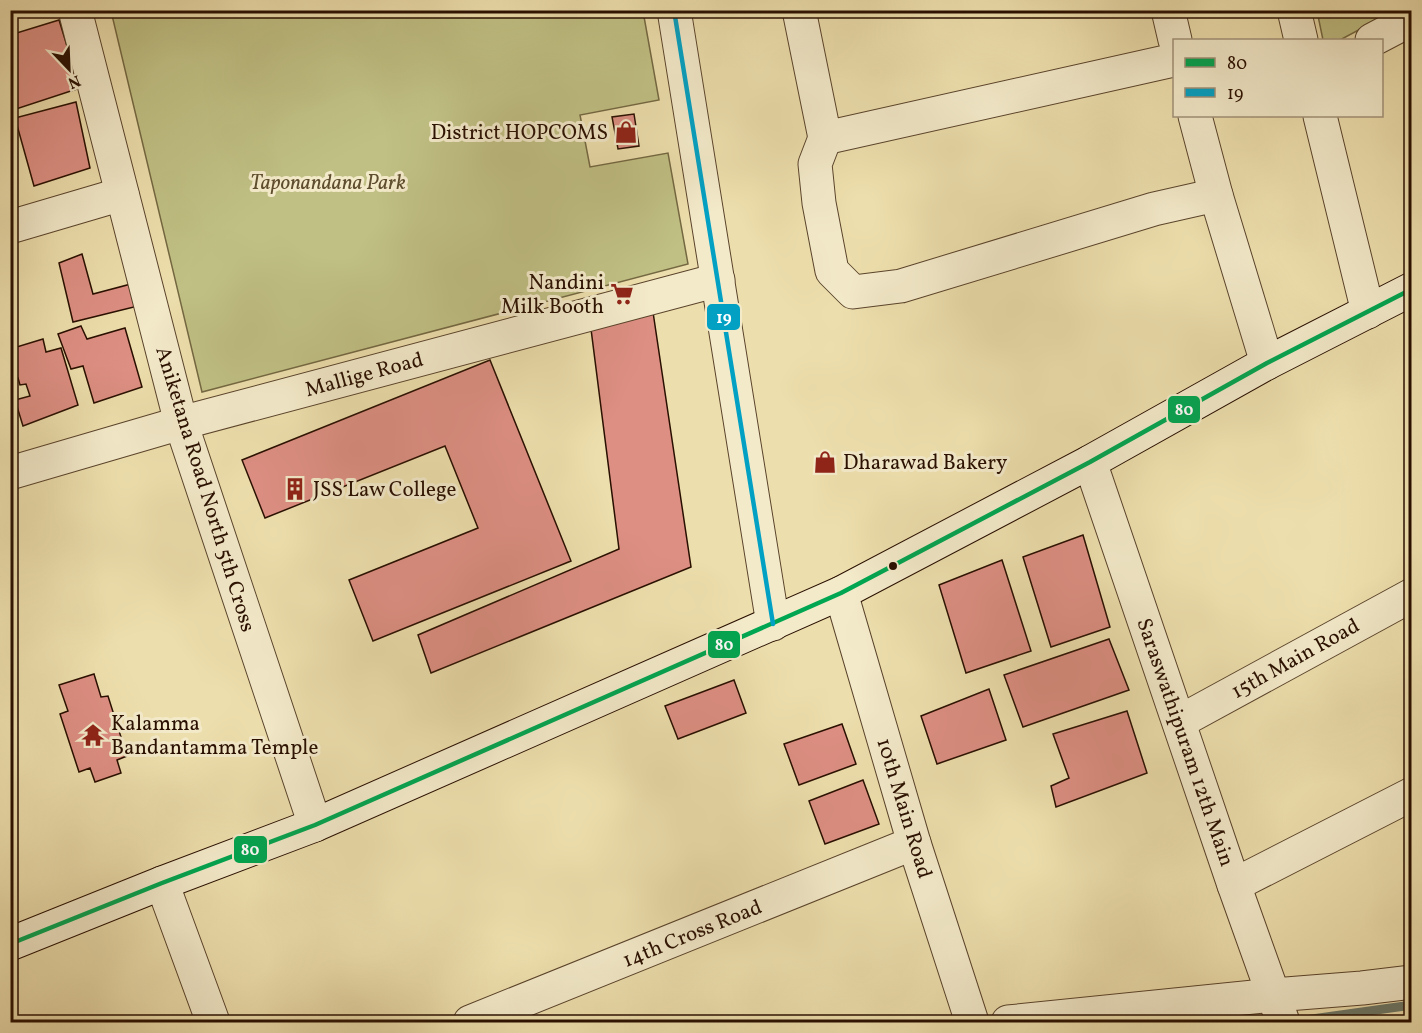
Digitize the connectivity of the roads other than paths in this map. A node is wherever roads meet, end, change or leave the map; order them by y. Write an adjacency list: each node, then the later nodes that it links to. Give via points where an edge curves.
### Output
1 (75, 10): 14 (street, Aniketana Road North 5th Cross)
2 (674, 10): 17 (street)
3 (798, 10): 13 (street)
4 (1168, 10): 7 (street)
5 (1294, 10): 8 (street)
6 (1412, 19): 9 (street)
7 (1175, 39)
8 (1301, 39)
9 (1374, 39)
10 (1173, 60): 13 (street)
11 (1195, 117): 15 (street)
12 (1320, 117): 19 (street)
13 (825, 138): 15 (street, via 815,164 819,203 832,271 853,292 901,286 1154,209)
14 (122, 194): 16 (street); 21 (street, Aniketana Road North 5th Cross)
15 (1216, 195): 20 (street)
16 (10, 227)
17 (718, 280): 21 (street, Mallige Road); 26 (street)
18 (1412, 289): 19 (street)
19 (1368, 312): 20 (street)
20 (1267, 363): 22 (street)
21 (181, 423): 23 (street, Mallige Road); 29 (street, Aniketana Road North 5th Cross)
22 (1090, 462): 24 (street); 27 (street, Saraswathipuram 12th Main)
23 (10, 473)
24 (841, 593): 26 (street); 30 (street, 10th Main Road)
25 (1412, 595): 27 (street, 15th Main Road)
26 (772, 624): 29 (street)
27 (1179, 722): 32 (street, Saraswathipuram 12th Main)
28 (1412, 794): 32 (street)
29 (315, 825): 31 (street)
30 (914, 843): 37 (street, 14th Cross Road); 38 (street, 10th Main Road)
31 (162, 883): 33 (street); 36 (street)
32 (1234, 885): 35 (street, Saraswathipuram 12th Main)
33 (10, 944)
34 (1412, 982): 35 (street, via 1362,988)
35 (1278, 1009): 39 (street)
36 (213, 1023)
37 (470, 1023)
38 (972, 1023)
39 (1008, 1023)

